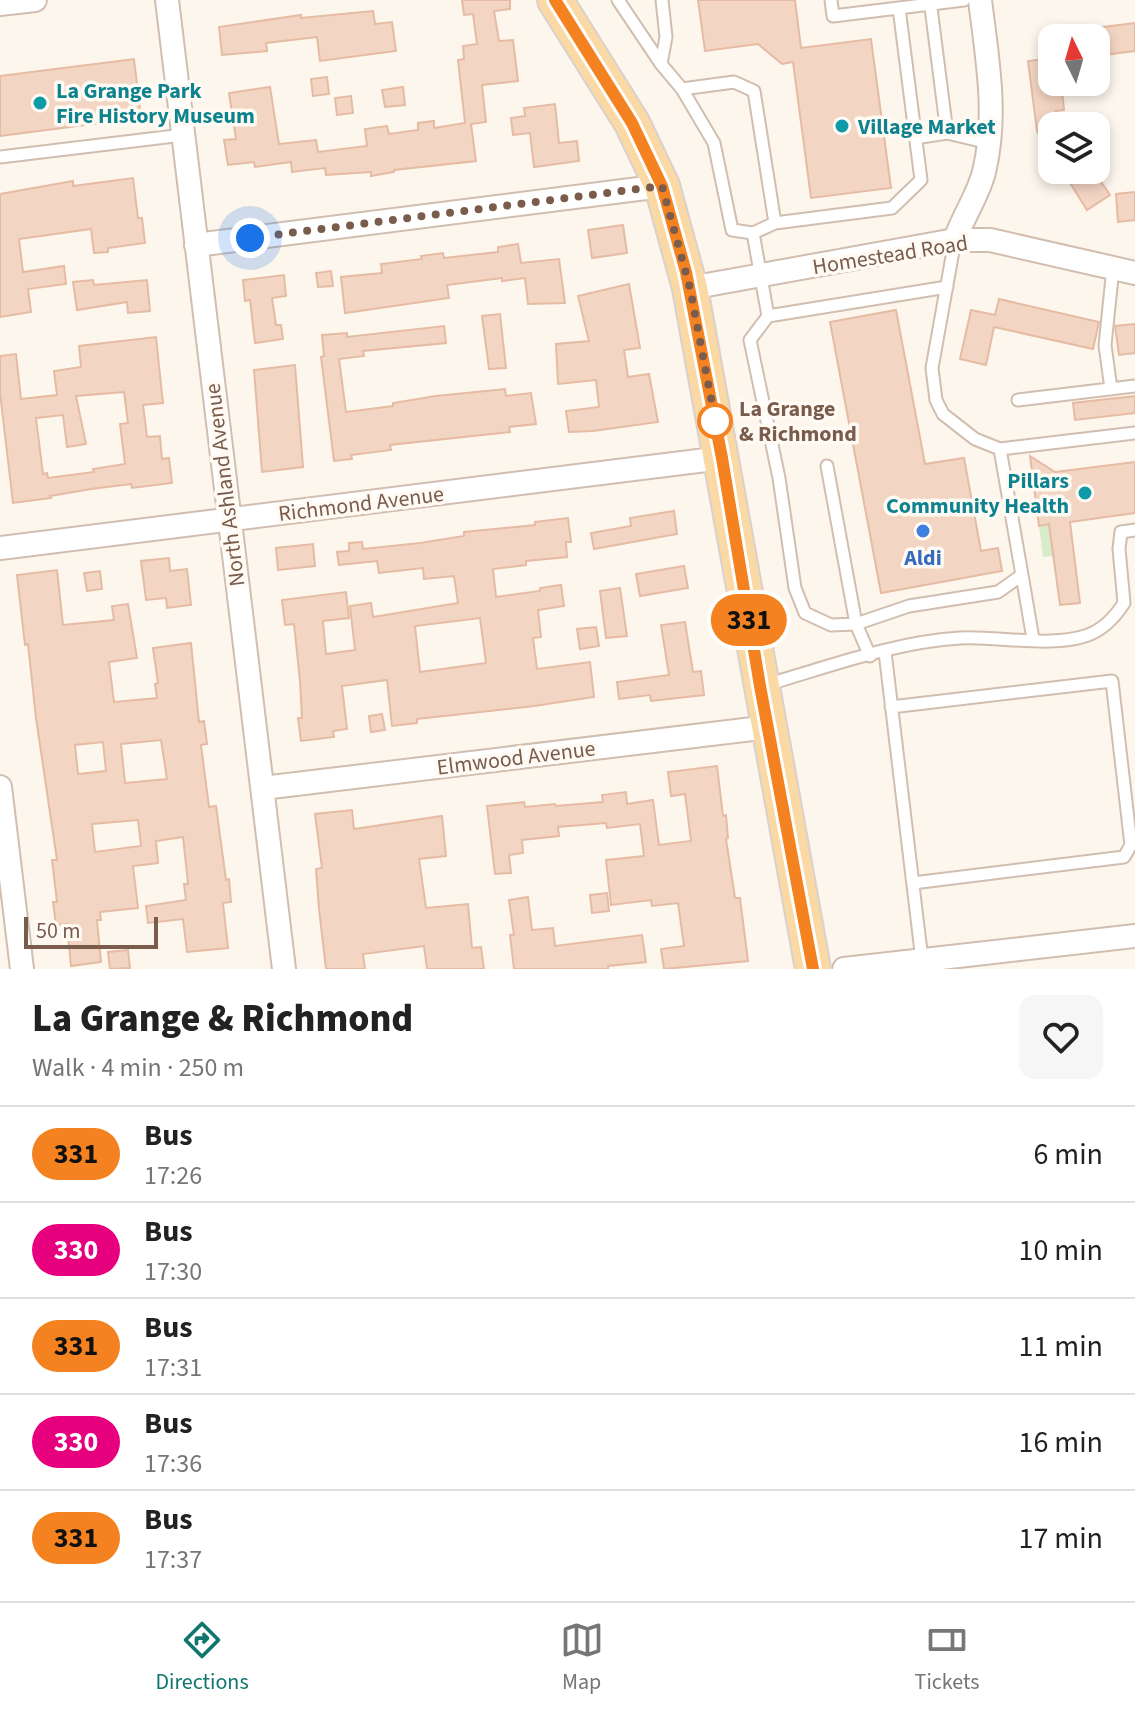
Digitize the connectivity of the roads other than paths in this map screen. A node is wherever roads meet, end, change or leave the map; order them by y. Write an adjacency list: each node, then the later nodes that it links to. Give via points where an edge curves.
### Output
1 (35, 0): 10 (street)
2 (167, 0): 16 (street, North Ashland Avenue)
3 (555, 0): 20 (main road, via 632,123)
4 (618, 0): 13 (lane)
5 (662, 0): 13 (lane, via 666,37)
6 (831, 0): 11 (lane, via 833,16)
7 (964, 0): 9 (lane)
8 (980, 0): 18 (street, via 992,107)
9 (930, 2): 12 (lane); 15 (lane)
10 (0, 4)
11 (882, 5): 12 (lane)
12 (899, 8): 17 (lane)
13 (661, 64): 14 (lane)
14 (682, 89): 21 (lane, via 734,82 754,91); 22 (lane, via 714,143 732,230)
15 (947, 133): 17 (lane); 18 (lane)
16 (183, 135): 19 (lane); 24 (street, North Ashland Avenue)
17 (915, 138): 21 (lane, via 921,180 892,208)
18 (989, 143): 23 (street, via 978,190)
19 (0, 157)
20 (659, 179): 24 (street); 28 (main road)
21 (775, 223): 22 (lane)
22 (753, 233): 26 (lane)
23 (955, 240): 25 (street, Homestead Road, via 990,240); 26 (street, Homestead Road); 27 (lane)
24 (196, 245): 37 (street, North Ashland Avenue)
25 (1124, 270): 31 (lane, via 1105,345)
26 (761, 275): 28 (street, Homestead Road); 29 (lane)
27 (947, 287): 29 (lane); 34 (lane, via 932,368 936,400 954,424)
28 (690, 288): 35 (main road)
29 (768, 316): 41 (lane, via 750,340 795,588 805,613 831,625)
30 (1135, 386): 31 (lane)
31 (1111, 389): 32 (lane)
32 (1018, 400)
33 (1135, 433): 34 (lane)
34 (1000, 449): 40 (lane)
35 (722, 458): 37 (street, Richmond Avenue); 45 (main road)
36 (827, 466): 41 (lane)
37 (228, 519): 39 (street, Richmond Avenue); 49 (street, North Ashland Avenue)
38 (1135, 530): 42 (lane, via 1121,532 1124,603 1112,621 1088,635)
39 (0, 548)
40 (1022, 575): 41 (lane, via 998,592 909,606); 42 (lane)
41 (856, 624): 44 (lane)
42 (1033, 639): 43 (lane, via 960,638)
43 (885, 652): 44 (lane); 46 (lane)
44 (870, 656): 45 (lane)
45 (760, 686): 47 (main road)
46 (891, 707): 50 (lane); 50 (lane, via 1112,681 1131,845 1124,857)
47 (769, 727): 49 (street, Elmwood Avenue); 55 (main road)
48 (0, 787): 53 (street)
49 (263, 788): 54 (street, North Ashland Avenue)
50 (913, 883): 52 (lane)
51 (1135, 936): 52 (street)
52 (922, 960): 56 (street)
53 (22, 969)
54 (284, 969)
55 (813, 969)
56 (844, 969)

